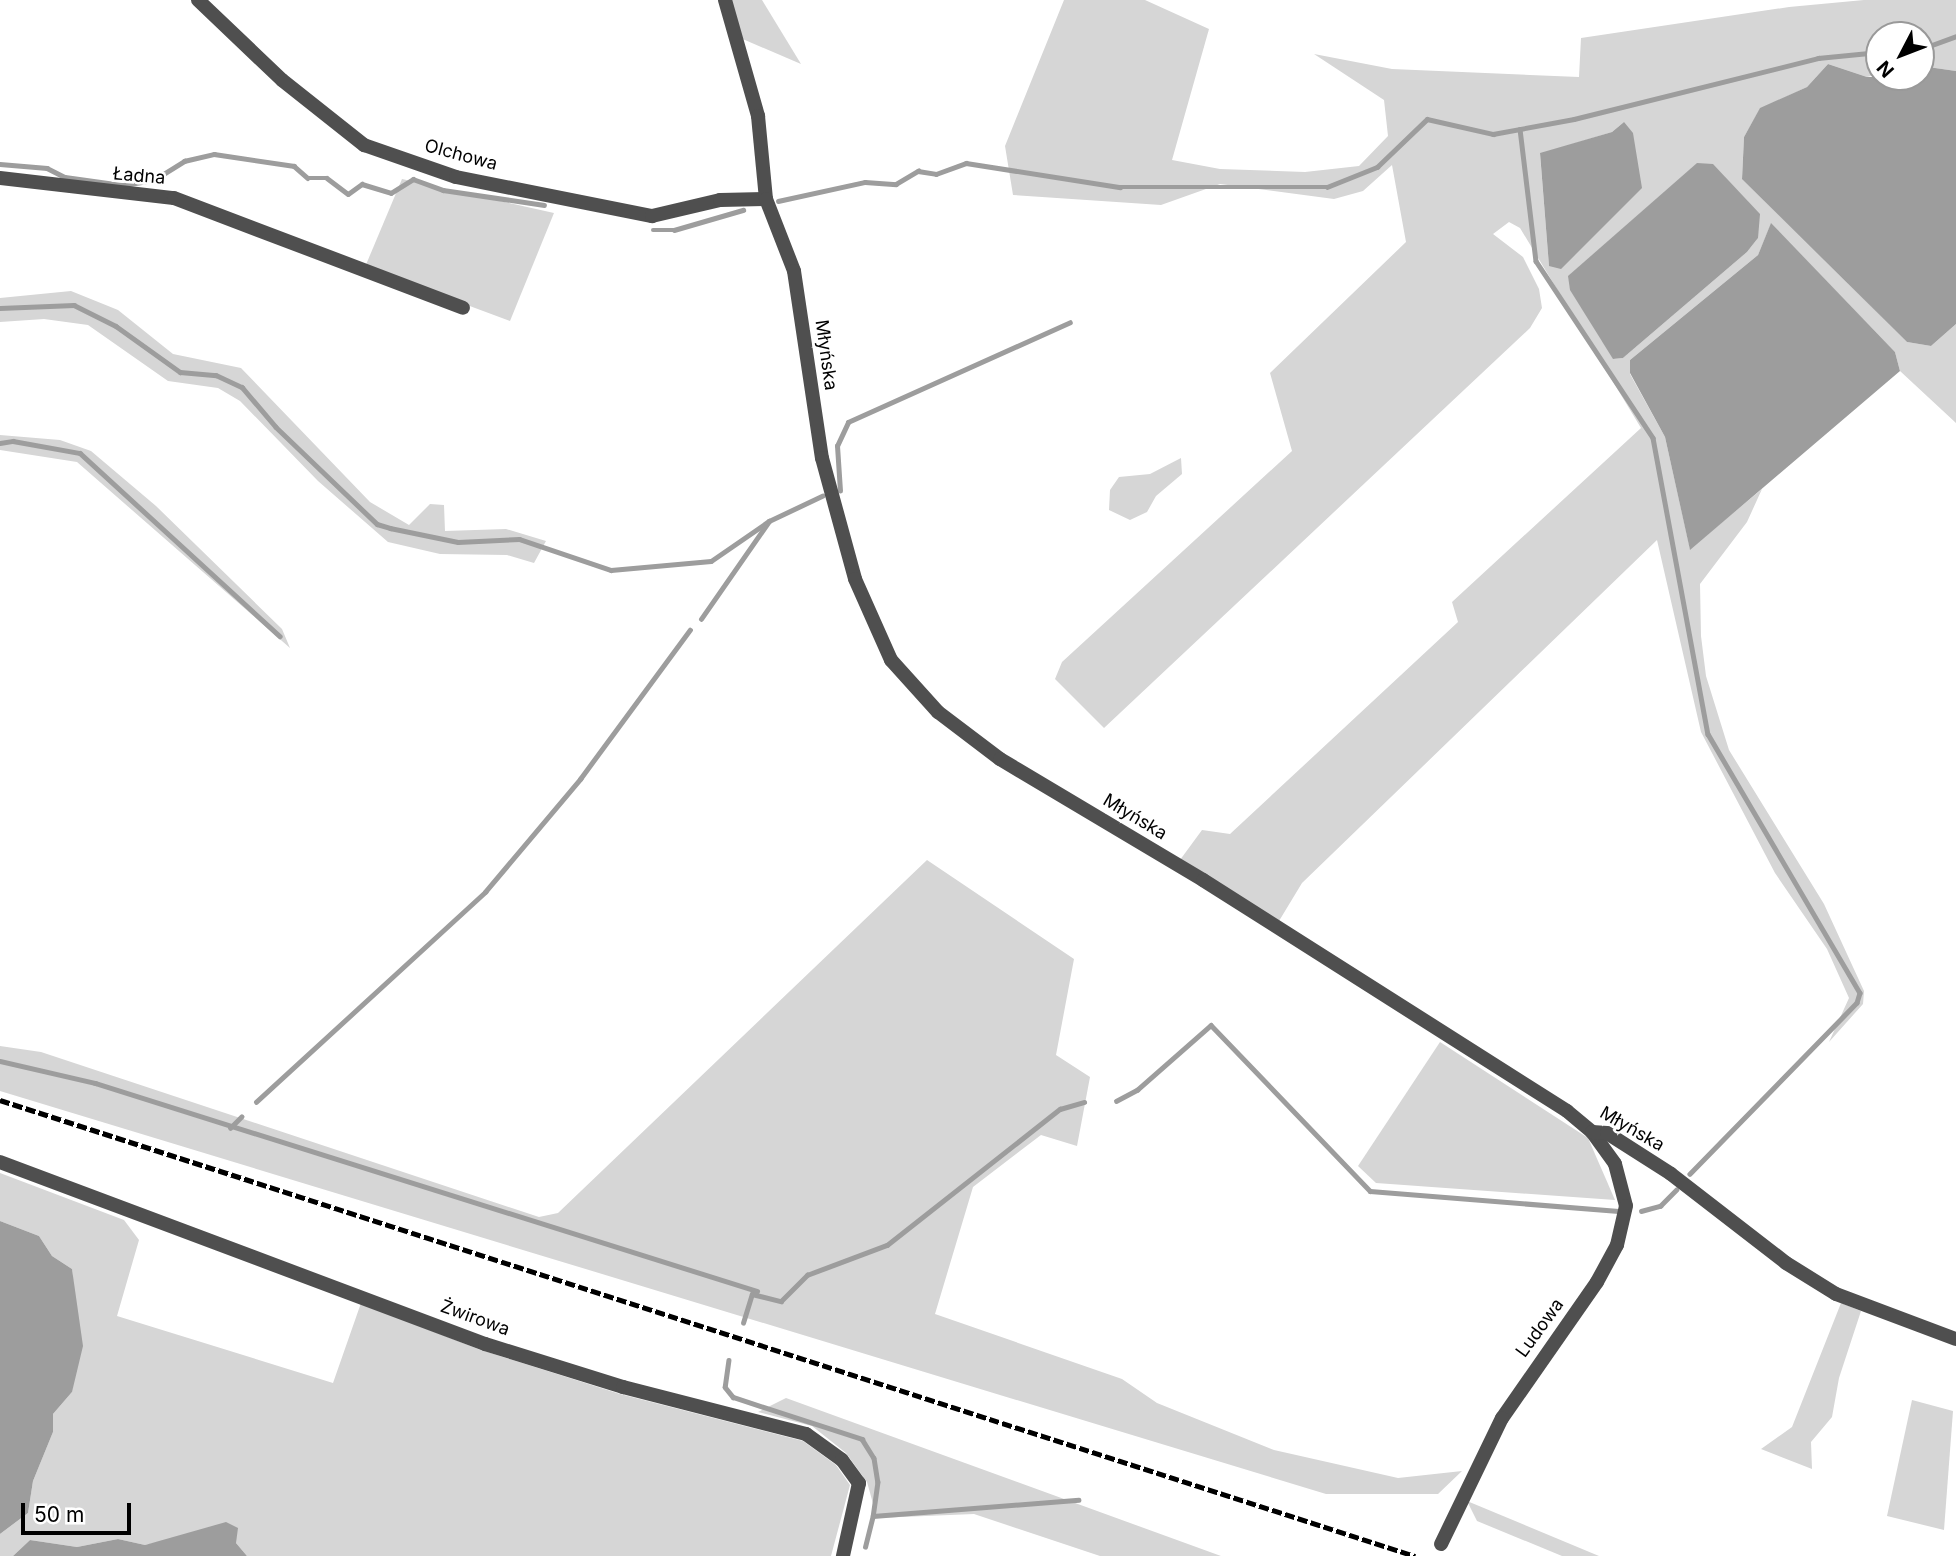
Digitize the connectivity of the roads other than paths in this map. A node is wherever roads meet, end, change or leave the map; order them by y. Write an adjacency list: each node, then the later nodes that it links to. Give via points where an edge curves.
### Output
1 (198, 0): 4 (street, Olchowa, via 282,80 364,145 429,168 652,216 720,200)
2 (725, 0): 4 (street, Młyńska, via 758,116)
3 (0, 178): 5 (street, Ładna, via 174,198)
4 (766, 199): 6 (street, Młyńska, via 794,271 822,458 847,552 891,660 938,712 1000,759 1214,887)
5 (463, 308)
6 (1592, 1132): 8 (street, Młyńska, via 1607,1133 1671,1174 1786,1263 1836,1294); 9 (street, Ludowa, via 1615,1164 1624,1190 1623,1232 1604,1272 1496,1427)
7 (0, 1161): 10 (street, Żwirowa, via 485,1344 623,1387 806,1434 842,1460 859,1483)
8 (1956, 1339)
9 (1441, 1544)
10 (843, 1556)

